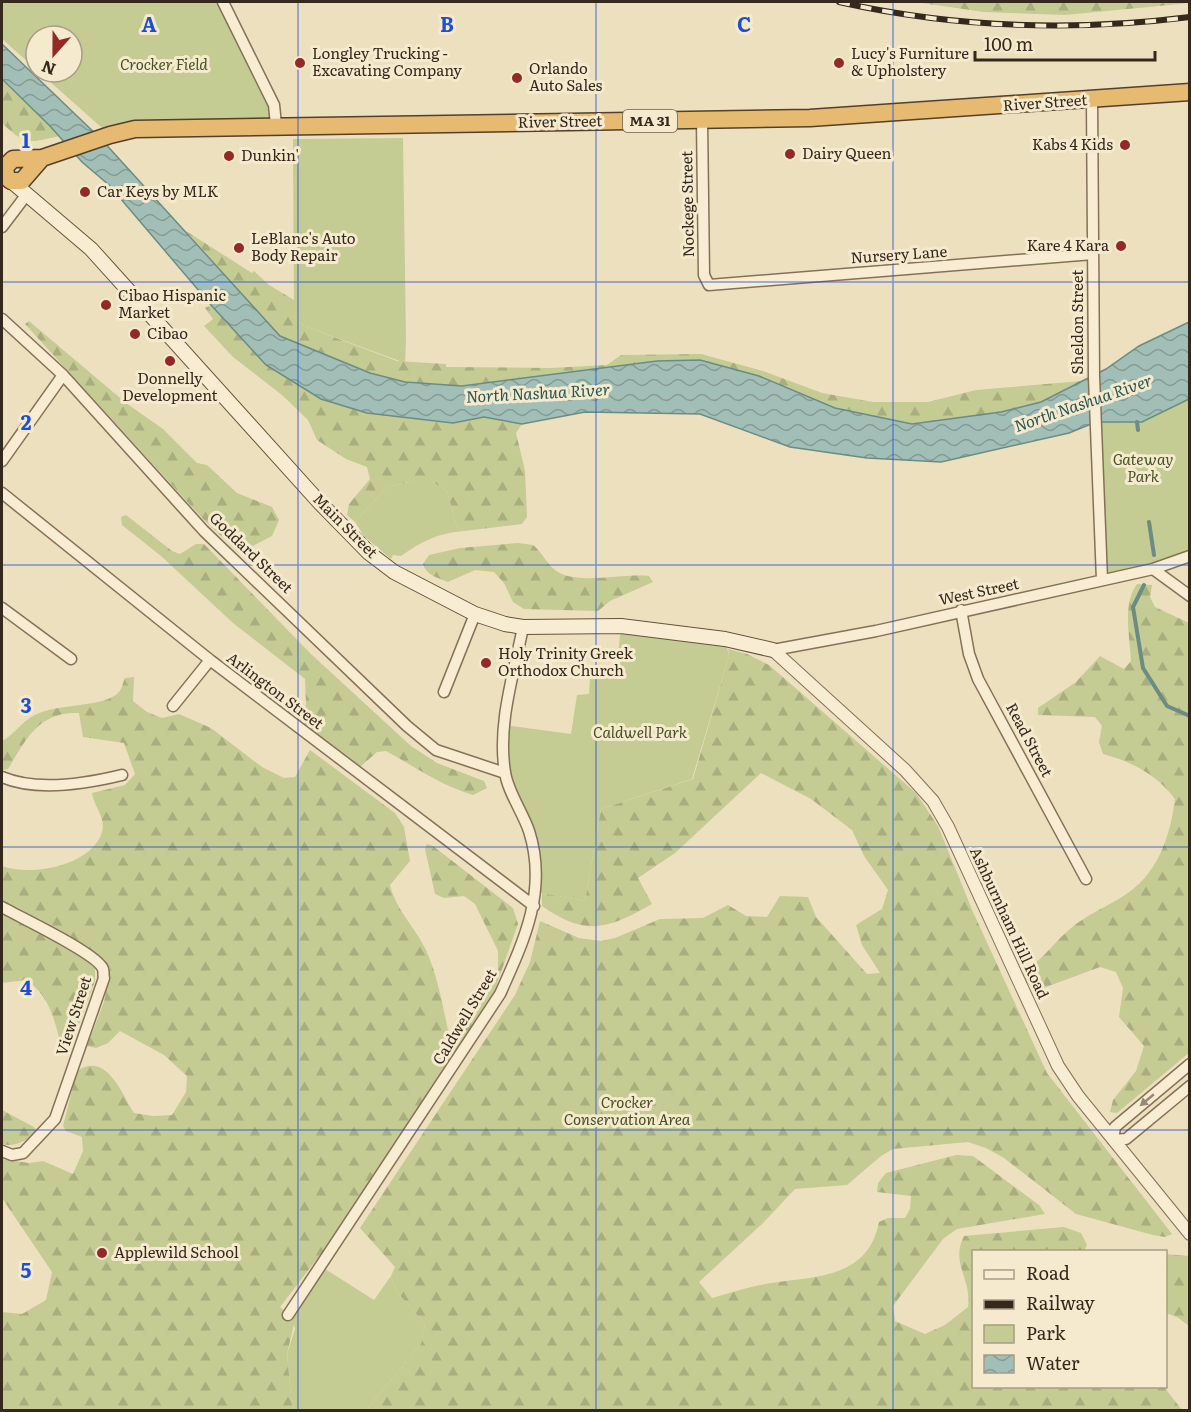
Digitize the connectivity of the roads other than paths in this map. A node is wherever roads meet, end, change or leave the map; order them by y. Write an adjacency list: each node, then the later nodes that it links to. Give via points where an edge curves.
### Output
1 (224, 2): 5 (street, via 274,105)
2 (1190, 92): 3 (highway, River Street / MA 31)
3 (1092, 100): 4 (highway, River Street / MA 31, via 853,117); 9 (street, Sheldon Street)
4 (702, 120): 5 (highway, River Street / MA 31); 10 (street, Nockege Street, via 704,275)
5 (276, 125): 6 (highway, River Street / MA 31, via 153,128 110,135)
6 (13, 169): 7 (main road, Main Street)
7 (27, 194): 8 (street); 21 (main road, Main Street, via 91,249 369,552 394,572)
8 (2, 226)
9 (1093, 254): 10 (street, Nursery Lane); 17 (street, Sheldon Street, via 1095,436)
10 (709, 285)
11 (2, 319): 12 (street, Goddard Street)
12 (63, 375): 13 (street); 28 (street, Goddard Street, via 204,531 407,726 436,750)
13 (2, 461)
14 (2, 493): 25 (street, Arlington Street)
15 (1190, 556): 16 (street, West Street)
16 (1153, 569): 17 (street, West Street); 18 (street)
17 (1102, 580): 20 (street, West Street)
18 (1190, 596)
19 (2, 608): 24 (street)
20 (962, 610): 23 (street, West Street); 31 (street, Read Street, via 969,654 978,679)
21 (475, 614): 22 (main road, Main Street); 26 (street)
22 (523, 627): 23 (main road, Main Street, via 621,626 725,639); 28 (street, Caldwell Street, via 506,712)
23 (773, 650): 36 (street, Ashburnham Hill Road, via 933,801 1058,1066)
24 (72, 658)
25 (210, 660): 27 (street); 32 (street, Arlington Street)
26 (444, 692)
27 (173, 706)
28 (505, 773): 32 (street, Caldwell Street, via 534,849)
29 (122, 775): 30 (street, via 100,781 33,786)
30 (2, 777)
31 (1086, 879)
32 (534, 906): 39 (street, Caldwell Street, via 524,941 500,994)
33 (2, 908): 37 (street, View Street, via 88,955 103,969 104,978 55,1119 24,1153 17,1156)
34 (1190, 1064): 36 (street, one-way to 36, via 1115,1127)
35 (1190, 1086): 36 (street, via 1126,1140)
36 (1113, 1140): 38 (street, Ashburnham Hill Road)
37 (2, 1151)
38 (1190, 1234)
39 (288, 1315)

